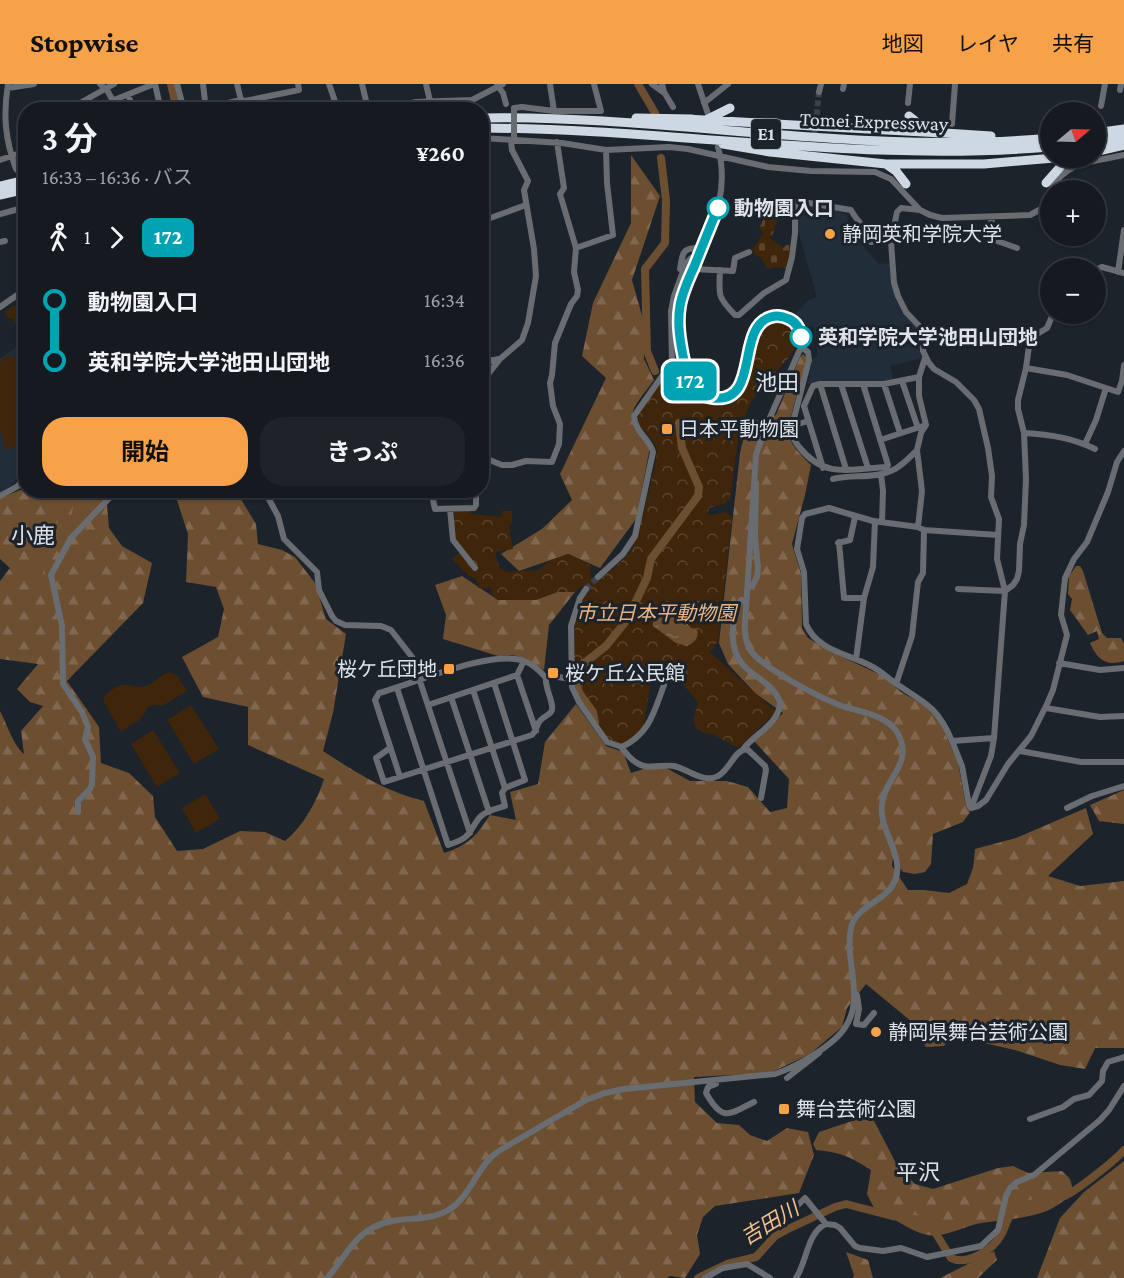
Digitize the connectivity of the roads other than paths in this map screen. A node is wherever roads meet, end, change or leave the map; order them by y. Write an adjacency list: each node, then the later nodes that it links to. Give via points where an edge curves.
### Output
1 (34, 84): 23 (street)
2 (114, 84): 24 (street)
3 (155, 84): 27 (street); 33 (street)
4 (177, 84): 34 (street)
5 (211, 84): 21 (street)
6 (237, 84): 29 (street)
7 (298, 84): 29 (street, via 299,90)
8 (329, 84): 37 (street)
9 (362, 84): 38 (street)
10 (426, 84): 30 (street)
11 (550, 84): 46 (street)
12 (594, 84): 46 (street, via 601,111)
13 (652, 84): 25 (street)
14 (662, 84): 25 (street)
15 (698, 84): 41 (street)
16 (728, 84): 41 (street)
17 (820, 84): 26 (street)
18 (910, 84): 42 (street)
19 (955, 84): 52 (street)
20 (1105, 84): 40 (street)
21 (203, 85): 35 (street)
22 (499, 85): 30 (street, via 472,100); 43 (street)
23 (8, 86): 72 (street, via 5,128)
24 (103, 86): 28 (street); 31 (street)
25 (664, 92): 44 (street)
26 (819, 92)
27 (128, 95): 28 (street); 32 (street)
28 (114, 100)
29 (241, 100): 36 (street)
30 (430, 101): 39 (street)
31 (81, 102)
32 (131, 102)
33 (159, 102)
34 (181, 102)
35 (205, 102)
36 (233, 102)
37 (335, 102)
38 (366, 102)
39 (416, 102)
40 (1102, 102)
41 (704, 103): 47 (street)
42 (908, 103)
43 (506, 104)
44 (673, 108)
45 (730, 108): 51 (highway, via 708,120)
46 (554, 111): 62 (street, bridge, via 514,108)
47 (708, 114)
48 (909, 116): 56 (highway, via 924,130)
49 (489, 118): 50 (highway, Tomei Expressway / E1)
50 (535, 118): 51 (highway); 60 (highway, Tomei Expressway / E1, via 906,141)
51 (686, 119): 56 (highway)
52 (952, 124)
53 (489, 128): 59 (highway, Tomei Expressway / E1)
54 (1124, 129): 55 (highway)
55 (1106, 131)
56 (942, 133): 57 (highway)
57 (1040, 137)
58 (489, 138): 62 (street)
59 (701, 138): 67 (highway, Tomei Expressway / E1, via 928,151); 77 (highway, via 739,148)
60 (1040, 138)
61 (1124, 138): 63 (highway)
62 (513, 140): 64 (street); 86 (street, via 512,150 528,181 524,190)
63 (1106, 140)
64 (557, 142): 69 (street); 95 (street, via 564,188 560,194)
65 (1124, 145): 68 (highway)
66 (718, 147): 73 (street)
67 (1040, 147)
68 (1106, 149)
69 (606, 150): 73 (street, via 669,147); 95 (street, via 613,235)
70 (18, 154): 72 (street)
71 (1124, 155): 80 (street, via 1069,169)
72 (12, 156): 75 (street); 78 (street)
73 (720, 156): 79 (street, via 768,167); 96 (street, via 720,205)
74 (1040, 159): 77 (highway, via 984,164)
75 (0, 160)
76 (812, 161): 79 (street)
77 (886, 164): 82 (highway)
78 (18, 170)
79 (811, 171): 89 (street, via 880,173 897,184)
80 (1057, 180)
81 (18, 182): 83 (highway)
82 (906, 184)
83 (0, 186)
84 (18, 191): 85 (highway)
85 (0, 195)
86 (526, 205): 92 (street); 110 (street, via 536,282 522,340)
87 (1040, 209): 91 (street, via 1025,216)
88 (18, 210): 90 (street)
89 (920, 210): 91 (street, via 942,218); 94 (street, via 898,210)
90 (0, 214)
91 (993, 216): 97 (street, via 986,237)
92 (489, 218)
93 (1124, 233): 103 (street)
94 (891, 242): 102 (street, via 885,239 871,243 851,210 797,201 786,280 735,315 719,296); 109 (street, via 894,283 903,308 921,328)
95 (576, 248): 133 (street, via 577,296 555,343 551,370 553,406 560,424 558,450 552,462 501,465)
96 (702, 248): 99 (street); 104 (street, via 683,253)
97 (1017, 248)
98 (749, 252): 102 (street, via 735,258 733,271)
99 (697, 259): 101 (street); 104 (street, via 686,263)
100 (1106, 268): 103 (street)
101 (693, 269): 102 (street); 108 (street, via 682,298 679,329 690,380 701,394 717,399 738,389 753,335 766,318 781,316 794,322 801,332)
102 (720, 270)
103 (1121, 272)
104 (678, 284): 152 (street, via 670,311 672,362 634,416 637,429 653,452 638,527 629,547)
105 (18, 295): 106 (street)
106 (0, 307)
107 (1049, 324): 113 (street, via 1029,346)
108 (801, 347): 124 (street, via 808,352 809,360); 137 (street, via 759,445)
109 (925, 358): 115 (street); 150 (street, via 968,393 979,409 991,461 991,497 999,519)
110 (500, 359): 111 (street); 114 (street)
111 (489, 362)
112 (1124, 365): 121 (street, via 1118,392)
113 (1026, 368): 121 (street, via 1068,375); 127 (street, via 1018,400)
114 (489, 373)
115 (919, 377): 116 (street); 123 (street)
116 (902, 381): 120 (street); 125 (street)
117 (820, 384): 118 (street); 122 (street, via 811,388 804,406); 136 (street)
118 (842, 384): 119 (street); 135 (street)
119 (863, 384): 120 (street); 128 (street)
120 (884, 384): 126 (street)
121 (1106, 388): 129 (street)
122 (808, 421): 124 (street); 134 (street)
123 (926, 425): 125 (street); 131 (street)
124 (792, 426): 134 (street, via 797,444)
125 (918, 428): 126 (street)
126 (900, 433): 128 (street)
127 (1024, 433): 129 (street); 156 (street, via 1026,479 1019,570 1013,585)
128 (880, 440): 135 (street, via 888,465)
129 (1085, 444): 130 (street)
130 (1095, 449)
131 (917, 450): 138 (street, via 898,467); 149 (street)
132 (1124, 451): 161 (street, via 1087,542 1065,578 1061,615 1067,635)
133 (489, 460)
134 (823, 468): 136 (street)
135 (868, 468): 136 (street)
136 (846, 469)
137 (754, 470): 153 (street, via 758,568); 198 (street, via 748,646 763,662 814,693 889,723 902,747 900,764 882,804 896,857 896,878 887,892 852,923 848,941)
138 (881, 474): 139 (street); 148 (street)
139 (833, 479)
140 (18, 486): 141 (street)
141 (0, 496)
142 (109, 498): 196 (street, via 71,538 51,575 62,626 63,684 82,712 93,757 92,784 78,801)
143 (268, 498): 166 (street, via 284,539 317,572 319,590 336,621 391,630 412,657)
144 (433, 498): 146 (street, via 435,509)
145 (476, 498): 146 (street, via 474,508)
146 (450, 509): 151 (street, via 453,540)
147 (855, 517): 148 (street); 157 (street, via 850,540 838,542 844,598); 159 (street, via 829,508 805,514 797,549 804,572 809,631 823,644)
148 (879, 521): 149 (street); 157 (street)
149 (921, 528): 150 (street); 168 (street, via 923,573 918,582 912,636)
150 (998, 535): 156 (street, via 997,560)
151 (475, 568)
152 (598, 576)
153 (752, 586)
154 (586, 589): 165 (street, via 571,626)
155 (958, 590): 156 (street)
156 (1005, 591): 177 (street)
157 (864, 598): 159 (street)
158 (741, 600): 183 (street, via 735,610 733,633 737,657 772,688 780,702 774,720)
159 (856, 659): 168 (street, via 873,666)
160 (524, 661): 163 (street); 164 (street); 166 (street, via 485,659)
161 (1059, 663): 162 (street, via 1100,670); 174 (street)
162 (1124, 668)
163 (516, 675): 167 (street); 176 (street)
164 (546, 678): 165 (street); 176 (street, via 553,707)
165 (571, 679): 180 (street, via 579,702 607,742)
166 (420, 681): 170 (street); 173 (street)
167 (494, 683): 171 (street); 178 (street)
168 (896, 684): 179 (street, via 933,708)
169 (664, 685): 180 (street, via 644,732)
170 (397, 688): 181 (street, via 379,693 375,700); 188 (street)
171 (473, 690): 172 (street); 182 (street)
172 (451, 697): 173 (street); 185 (street)
173 (428, 705): 186 (street)
174 (1046, 708): 175 (street, via 1100,717); 184 (street)
175 (1124, 716)
176 (536, 731): 178 (street)
177 (994, 738): 179 (street); 193 (street)
178 (513, 741): 182 (street); 191 (street, via 525,780)
179 (952, 741): 193 (street)
180 (621, 747): 183 (street, via 643,766 677,767 704,778 724,771)
181 (390, 748): 189 (street); 189 (street, via 376,758 384,782)
182 (491, 748): 185 (street); 191 (street)
183 (744, 748): 192 (street, via 765,766)
184 (1020, 751): 187 (street, via 1081,762); 193 (street, via 986,800)
185 (469, 755): 186 (street); 195 (street)
186 (446, 762): 188 (street); 197 (street)
187 (1124, 762)
188 (422, 770): 189 (street); 197 (street, via 448,845)
189 (400, 777)
190 (1124, 786): 194 (street)
191 (505, 788): 195 (street, via 502,793 506,806)
192 (761, 798)
193 (971, 808)
194 (1067, 808)
195 (489, 812): 197 (street, via 479,817)
196 (78, 813)
197 (470, 833)
198 (854, 990): 199 (street, via 859,1003 856,1024 864,1025); 200 (street, via 854,1006 846,1027)
199 (874, 1013)
200 (824, 1047): 202 (street); 203 (street, via 782,1072)
201 (1124, 1057): 208 (street, via 1108,1062 1102,1081 1089,1095)
202 (787, 1078)
203 (734, 1080): 204 (street); 206 (street, via 710,1085)
204 (700, 1083): 206 (street); 211 (street, via 615,1090 586,1100 492,1155 462,1198 446,1211 370,1228)
205 (1124, 1086): 210 (street, via 1100,1120 1034,1175 1010,1188 998,1230 981,1246 927,1257 901,1248 860,1248 840,1228)
206 (706, 1093): 207 (street, via 717,1109 728,1114)
207 (754, 1102)
208 (1030, 1119)
209 (792, 1211): 210 (street, via 805,1198)
210 (826, 1224): 214 (street, via 816,1231)
211 (327, 1278)
212 (705, 1278): 213 (street, via 727,1267 747,1264)
213 (770, 1278)
214 (796, 1278)

